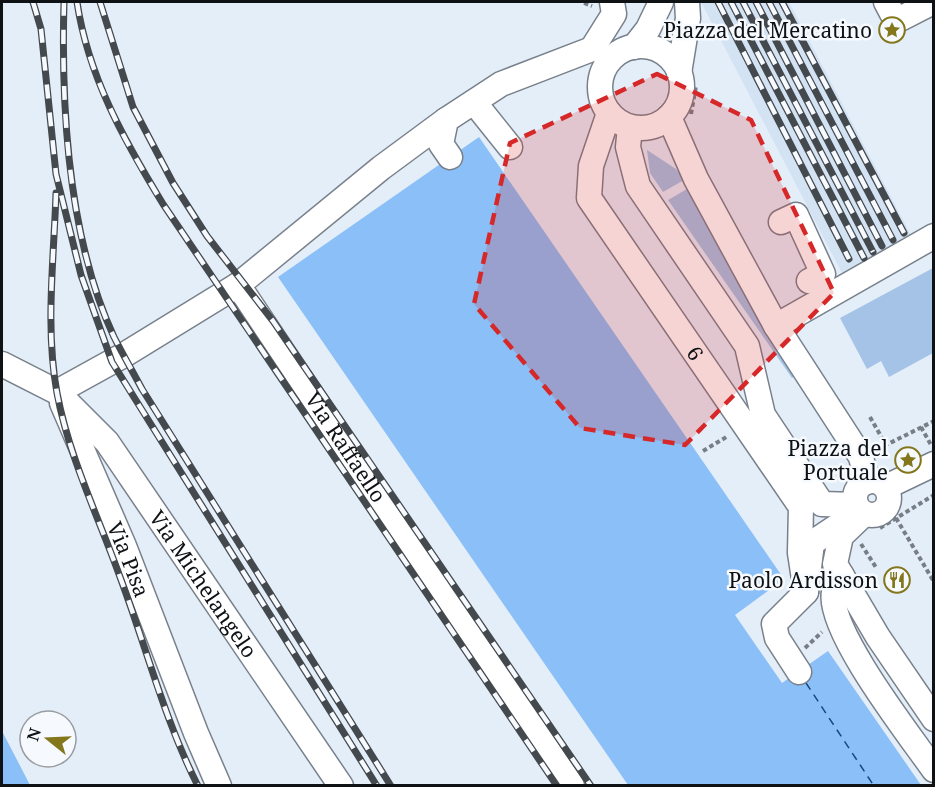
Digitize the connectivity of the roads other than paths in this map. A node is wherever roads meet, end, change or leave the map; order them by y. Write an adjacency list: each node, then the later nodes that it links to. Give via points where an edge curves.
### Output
1 (612, 2): 8 (lane, via 614,14 592,49 501,84)
2 (661, 2): 6 (lane, via 648,29)
3 (687, 2): 7 (lane)
4 (886, 2): 5 (lane, via 896,21)
5 (933, 2)
6 (633, 47): 7 (lane, via 661,51); 9 (lane, via 618,53 602,73 601,98)
7 (679, 73): 10 (lane, via 681,96)
8 (474, 102): 11 (lane); 13 (lane)
9 (609, 113): 12 (lane); 26 (lane, 6, via 591,166 589,198 801,507 800,553)
10 (669, 117): 12 (lane, via 651,127); 19 (lane, via 696,179)
11 (446, 120): 14 (lane, via 441,144); 18 (lane)
12 (630, 127): 24 (lane, via 628,147 638,186 747,346 763,414 822,504)
13 (510, 147)
14 (450, 157)
15 (781, 222): 17 (lane, via 796,215 823,274)
16 (933, 236): 19 (lane)
17 (809, 280)
18 (238, 285): 21 (lane); 32 (lane, Via Raffaello)
19 (776, 326): 23 (lane)
20 (2, 364): 21 (lane)
21 (57, 392): 30 (lane, Via Pisa, via 124,546); 31 (lane, Via Michelangelo, via 107,442)
22 (933, 465): 23 (lane)
23 (877, 484): 24 (lane, via 889,494 887,507)
24 (865, 519): 25 (lane, via 841,536 835,564); 26 (lane, via 812,543)
25 (842, 576): 28 (lane); 29 (lane, via 834,592 835,609 850,647)
26 (806, 592): 27 (lane, via 774,624 777,638)
27 (799, 672)
28 (933, 719)
29 (933, 770)
30 (219, 786)
31 (341, 786)
32 (572, 786)

